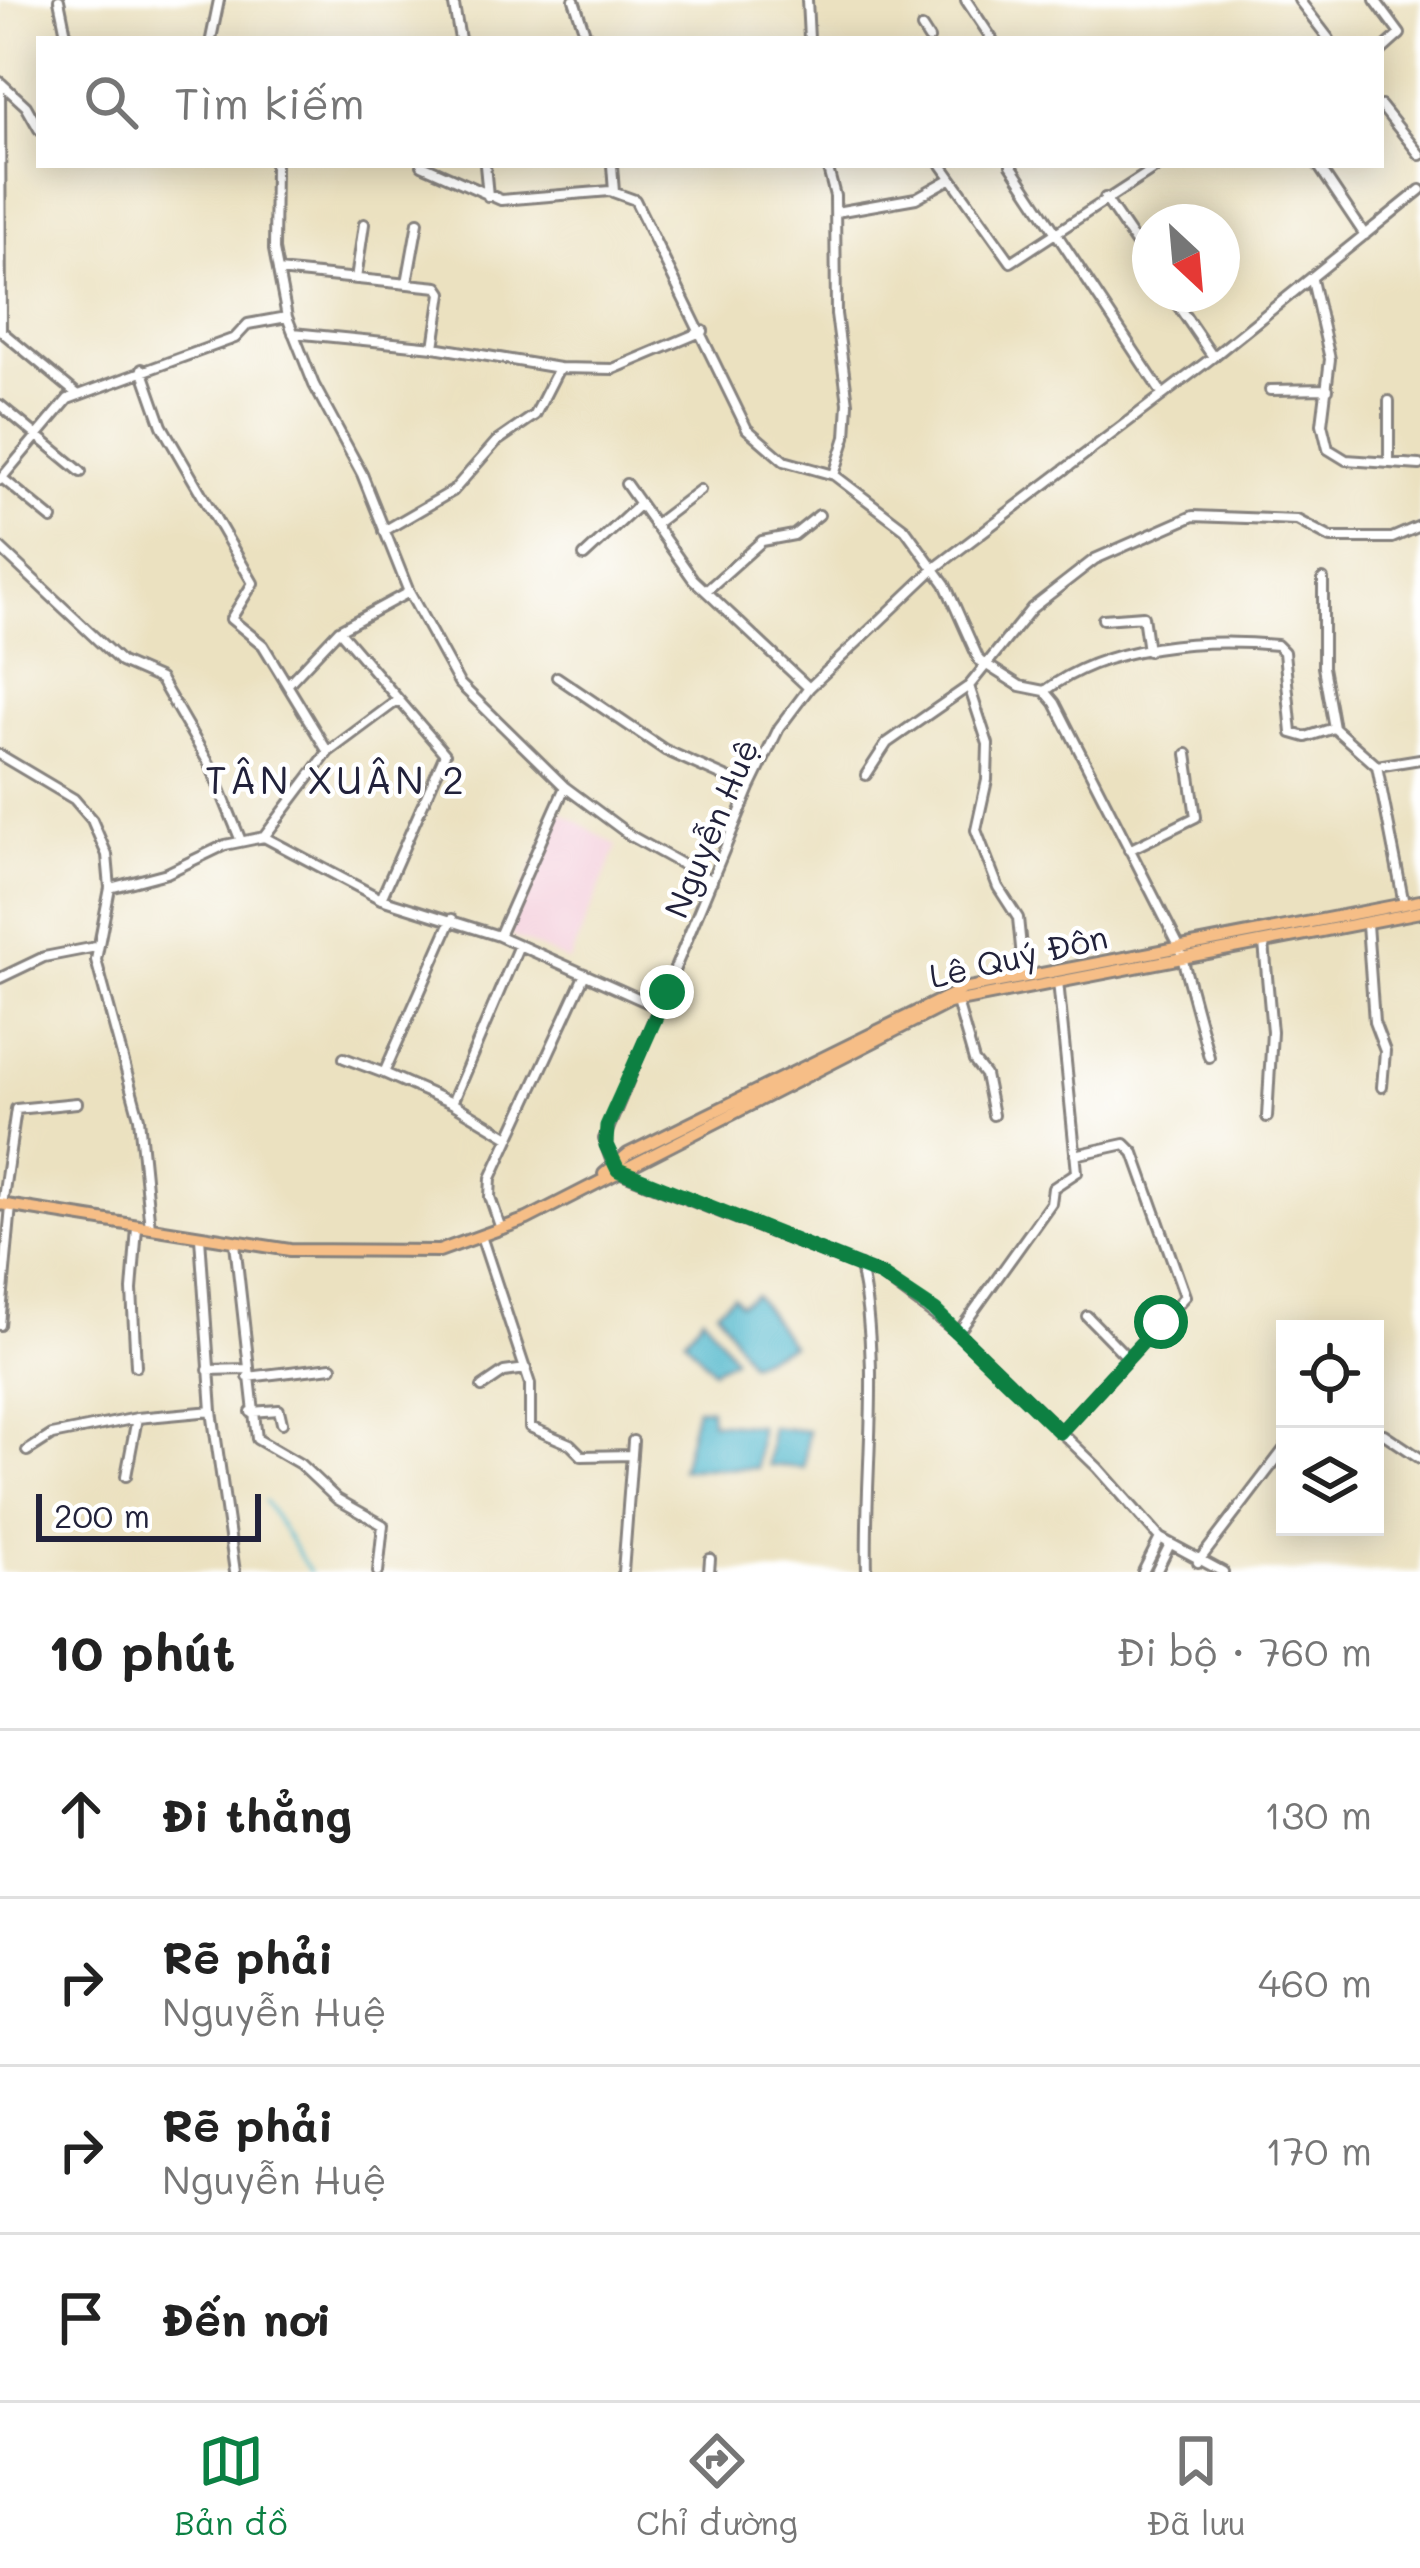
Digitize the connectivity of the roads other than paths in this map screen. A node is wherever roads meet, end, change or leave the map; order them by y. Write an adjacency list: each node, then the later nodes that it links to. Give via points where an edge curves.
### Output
1 (59, 0): 10 (street)
2 (218, 0): 11 (street)
3 (453, 0): 12 (street)
4 (574, 0): 13 (street)
5 (807, 0): 14 (street)
6 (966, 0): 16 (street)
7 (1299, 0): 17 (street)
8 (1375, 0): 18 (street, via 1400,34)
9 (922, 28): 15 (street)
10 (66, 36)
11 (212, 36)
12 (459, 36)
13 (586, 36)
14 (809, 36)
15 (927, 36)
16 (990, 36)
17 (1327, 36)
18 (1384, 48)
19 (0, 82): 21 (street); 57 (street, via 1,331)
20 (1384, 110): 22 (street)
21 (36, 124)
22 (1420, 155)
23 (275, 168): 43 (street)
24 (428, 168): 35 (street)
25 (485, 168): 35 (street)
26 (612, 168): 34 (street)
27 (828, 168): 37 (street)
28 (944, 168): 32 (street)
29 (1013, 168): 40 (street)
30 (1155, 168): 36 (street)
31 (1320, 168): 41 (street)
32 (950, 179): 37 (street, via 916,197); 40 (street, via 1008,261)
33 (1420, 190): 41 (street, Nguyễn Huệ)
34 (614, 192): 35 (street, via 531,202); 49 (street, via 646,213)
35 (488, 196)
36 (1105, 198): 40 (street); 42 (street)
37 (836, 212): 65 (street, via 848,422)
38 (418, 223): 46 (street)
39 (364, 224): 44 (street)
40 (1056, 232): 58 (street)
41 (1365, 235): 45 (street, Nguyễn Huệ)
42 (1132, 238)
43 (278, 271): 44 (street); 48 (street)
44 (356, 279): 46 (street)
45 (1312, 280): 52 (street, Nguyễn Huệ); 55 (street, via 1328,340)
46 (406, 284): 51 (street, via 442,291)
47 (1183, 312): 52 (street)
48 (287, 316): 50 (street); 54 (street)
49 (703, 331): 53 (street, via 614,369); 65 (street, via 747,429 784,460)
50 (293, 333): 51 (street); 74 (street)
51 (434, 347): 53 (street)
52 (1214, 357): 58 (street, Nguyễn Huệ)
53 (559, 368): 74 (street, via 535,415 496,442 454,491)
54 (142, 369): 57 (street); 86 (street, via 162,426 253,584 231,619 256,637)
55 (1328, 389): 56 (street); 62 (street, via 1328,449 1346,460)
56 (1270, 390)
57 (77, 394): 61 (street)
58 (1163, 395): 77 (street, Nguyễn Huệ)
59 (1389, 401): 62 (street)
60 (0, 405): 61 (street)
61 (38, 435): 64 (street); 66 (street)
62 (1389, 463): 63 (street)
63 (1420, 465)
64 (81, 472)
65 (834, 475): 77 (street, via 905,529)
66 (0, 478): 71 (street)
67 (626, 484): 69 (street)
68 (700, 490): 72 (street)
69 (640, 504): 72 (street); 76 (street)
70 (819, 515): 79 (street, via 794,535 762,542)
71 (52, 519)
72 (654, 525): 79 (street)
73 (1420, 526): 84 (street, via 1391,538 1324,537 1293,519 1193,516 1088,563 1032,608)
74 (384, 531): 80 (street)
75 (0, 548): 101 (street, via 121,662 160,679 211,767)
76 (584, 556)
77 (935, 568): 84 (street); 88 (street, Nguyễn Huệ)
78 (1323, 579): 91 (street, via 1323,667)
79 (706, 591): 88 (street)
80 (409, 592): 82 (street); 98 (street, via 460,683)
81 (1103, 619): 83 (street, via 1143,616)
82 (339, 630): 86 (street); 90 (street)
83 (1148, 651): 89 (street, via 1100,663); 91 (street, via 1277,644 1292,733 1302,738)
84 (987, 667): 87 (street); 89 (street)
85 (557, 677): 99 (street, via 665,750)
86 (289, 683): 92 (street)
87 (969, 686): 97 (street, via 903,728); 117 (street, via 988,744 976,830 1018,918)
88 (808, 688): 99 (street, Nguyễn Huệ)
89 (1045, 691): 102 (street)
90 (398, 700): 92 (street); 105 (street, via 445,758)
91 (1334, 728): 96 (street)
92 (328, 752): 100 (street)
93 (1187, 754): 102 (street, via 1196,817)
94 (0, 755): 104 (street, via 85,809 107,855)
95 (1420, 759): 96 (street)
96 (1377, 766): 107 (street)
97 (866, 775)
98 (565, 787): 103 (street, via 631,836); 111 (street)
99 (751, 788): 103 (street, Nguyễn Huệ)
100 (264, 837): 101 (street); 105 (street)
101 (241, 841): 104 (street)
102 (1129, 850): 115 (street)
103 (712, 880): 121 (street, Nguyễn Huệ)
104 (110, 888): 114 (street)
105 (381, 899): 109 (street)
106 (1420, 901): 107 (main road, Lê Quý Đôn)
107 (1404, 904): 115 (main road, Lê Quý Đôn)
108 (1420, 912): 110 (main road, Lê Quý Đôn)
109 (452, 919): 111 (street); 125 (street)
110 (1367, 924): 112 (main road, Lê Quý Đôn); 126 (street, via 1374,1022 1385,1051)
111 (499, 936): 113 (street)
112 (1264, 943): 115 (main road, Lê Quý Đôn); 130 (street, via 1273,1032)
113 (519, 945): 116 (street); 128 (street)
114 (96, 947): 118 (street, via 44,956); 135 (street, via 102,997 139,1118)
115 (1180, 951): 117 (main road, Lê Quý Đôn); 119 (main road, Lê Quý Đôn); 123 (street)
116 (586, 974): 121 (street); 131 (street)
117 (1024, 977): 122 (main road, Lê Quý Đôn, via 948,994)
118 (0, 978)
119 (1058, 981): 120 (main road, Lê Quý Đôn); 132 (street)
120 (956, 1001): 122 (main road, Lê Quý Đôn); 129 (street)
121 (660, 1008): 133 (street, Nguyễn Huệ, via 607,1126)
122 (841, 1051): 133 (main road, Lê Quý Đôn)
123 (1209, 1057)
124 (344, 1058): 125 (street)
125 (384, 1073): 128 (street)
126 (1382, 1087)
127 (77, 1103): 134 (street, via 16,1109)
128 (452, 1103): 131 (street)
129 (993, 1115)
130 (1267, 1117)
131 (509, 1137): 136 (street, via 491,1178)
132 (1075, 1155): 143 (street, via 1074,1177 1053,1188 1052,1203); 144 (street, via 1125,1144 1134,1153 1184,1292)
133 (615, 1167): 136 (main road, Lê Quý Đôn); 140 (street)
134 (5, 1205): 135 (main road, Lê Quý Đôn); 142 (street)
135 (144, 1229): 137 (main road, Lê Quý Đôn); 145 (street, via 132,1290)
136 (502, 1230): 138 (main road, Lê Quý Đôn)
137 (200, 1238): 139 (main road, Lê Quý Đôn); 147 (street)
138 (482, 1239): 139 (main road, Lê Quý Đôn, via 403,1255); 148 (street)
139 (235, 1243): 149 (street)
140 (860, 1264): 143 (street); 171 (street, via 873,1369)
141 (1087, 1316): 144 (street)
142 (0, 1325)
143 (958, 1333): 155 (street)
144 (1128, 1358): 155 (street)
145 (136, 1366)
146 (332, 1367): 149 (street)
147 (208, 1370): 149 (street); 151 (street)
148 (526, 1370): 150 (street); 159 (street, via 534,1431 582,1456)
149 (247, 1373): 152 (street)
150 (482, 1387)
151 (212, 1411): 153 (street); 167 (street)
152 (251, 1412): 154 (street, via 279,1410); 168 (street, via 261,1443 383,1525)
153 (137, 1418): 158 (street, via 52,1435); 162 (street)
154 (282, 1423)
155 (1060, 1432): 163 (street)
156 (1384, 1434): 160 (street)
157 (633, 1441): 159 (street)
158 (27, 1451)
159 (632, 1455): 169 (street)
160 (1420, 1458)
161 (1276, 1460): 166 (street)
162 (127, 1476)
163 (1160, 1538): 164 (street); 172 (street)
164 (1170, 1544): 166 (street); 173 (street)
165 (710, 1559): 170 (street)
166 (1198, 1562): 174 (street)
167 (235, 1572)
168 (378, 1572)
169 (623, 1572)
170 (709, 1572)
171 (867, 1572)
172 (1143, 1572)
173 (1156, 1572)
174 (1223, 1572)

